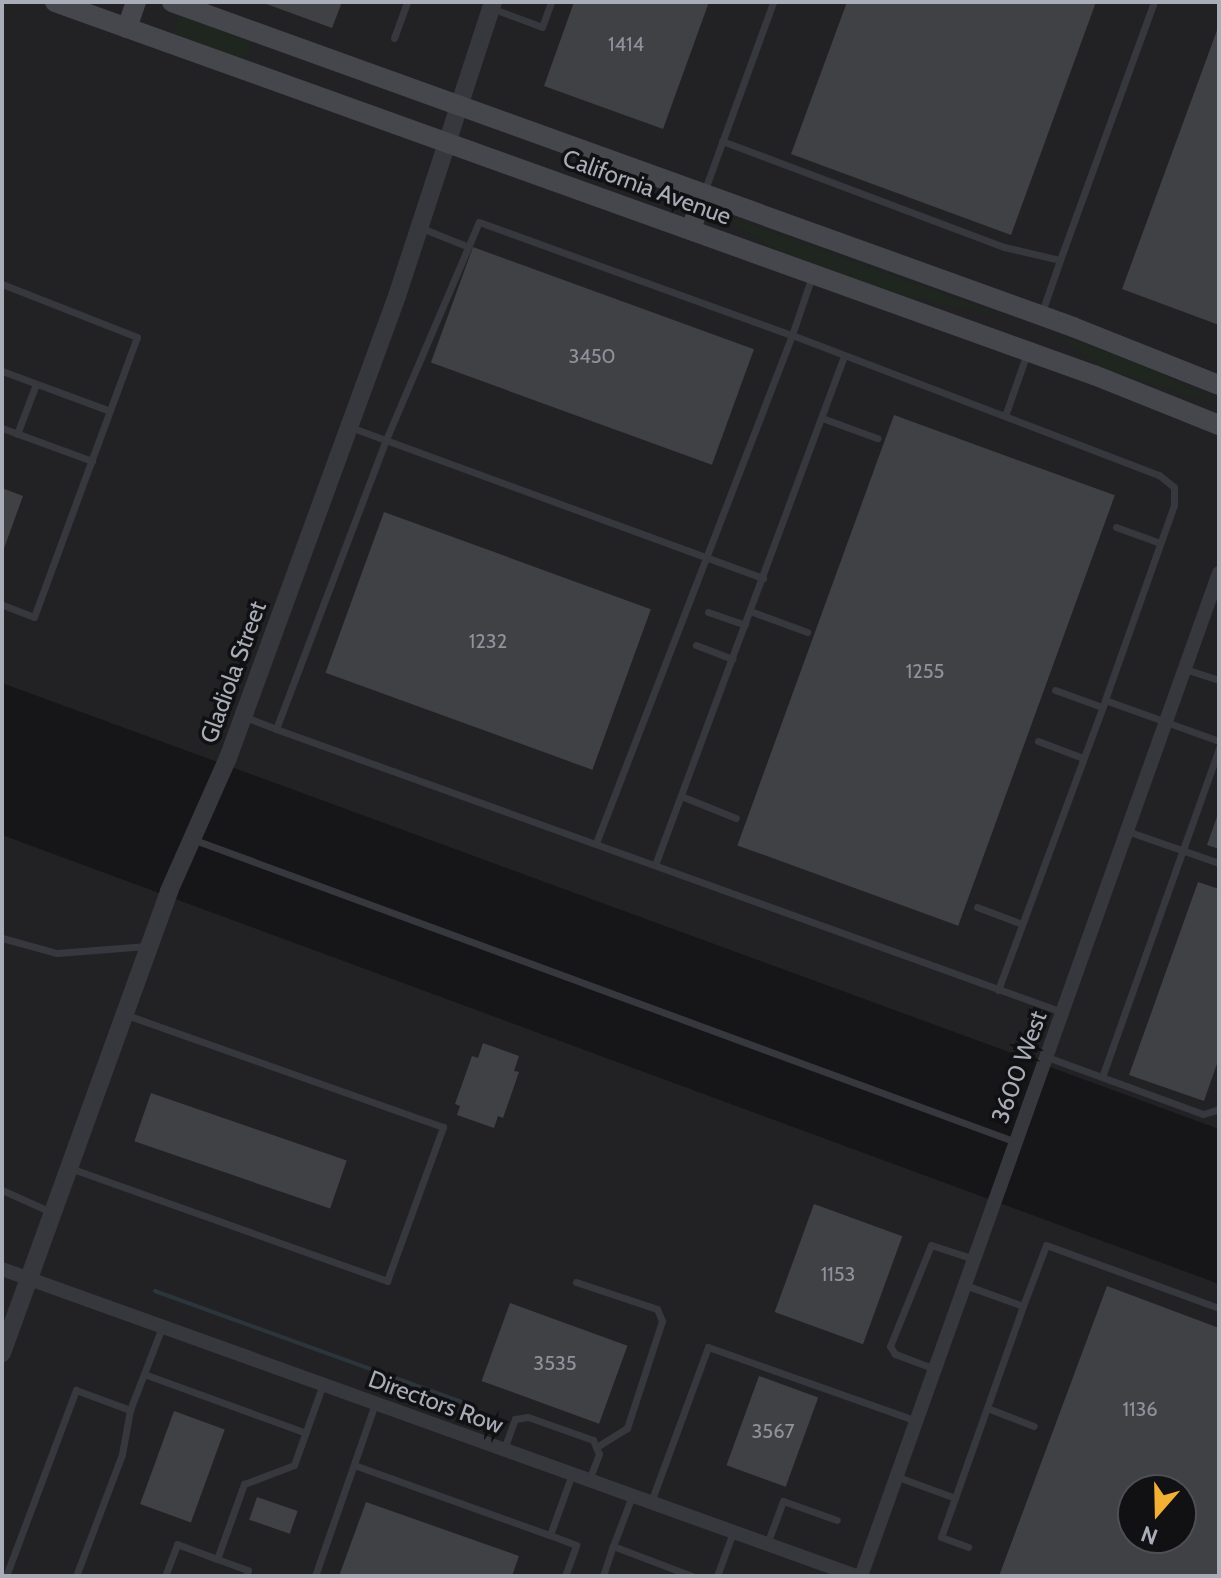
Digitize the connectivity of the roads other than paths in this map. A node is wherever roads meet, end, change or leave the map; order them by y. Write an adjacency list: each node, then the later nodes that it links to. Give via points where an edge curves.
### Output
1 (55, 2): 9 (main road, California Avenue)
2 (136, 2): 9 (main road)
3 (172, 2): 11 (main road, California Avenue)
4 (407, 2): 10 (lane)
5 (551, 2): 8 (lane, via 542,27)
6 (773, 2): 13 (lane)
7 (1154, 2): 18 (lane)
8 (492, 5): 11 (street, Gladiola Street)
9 (127, 28): 12 (main road, California Avenue)
10 (394, 38)
11 (457, 106): 12 (street, Gladiola Street); 14 (main road, California Avenue)
12 (445, 141): 15 (street, Gladiola Street); 16 (main road, California Avenue)
13 (722, 141): 14 (lane); 18 (lane, via 1004,247)
14 (703, 194): 16 (main road); 21 (main road, California Avenue)
15 (419, 227): 17 (lane); 32 (street, Gladiola Street)
16 (691, 230): 19 (main road, California Avenue)
17 (466, 246): 22 (lane, via 473,228 486,221); 36 (lane)
18 (1060, 260): 21 (lane)
19 (813, 274): 22 (lane); 23 (main road, California Avenue)
20 (2, 284): 28 (lane, via 137,337)
21 (1041, 315): 23 (main road); 27 (main road, California Avenue)
22 (792, 335): 24 (lane); 40 (lane)
23 (1027, 351): 29 (lane); 31 (main road, California Avenue)
24 (844, 356): 29 (lane); 30 (lane)
25 (2, 371): 26 (lane)
26 (36, 384): 28 (lane); 34 (lane)
27 (1219, 385)
28 (110, 411): 37 (lane)
29 (1005, 416): 39 (lane, via 1159,475 1174,487 1174,505)
30 (822, 418): 35 (lane); 42 (lane)
31 (1219, 425)
32 (348, 427): 36 (lane); 54 (street, Gladiola Street)
33 (2, 428): 34 (lane)
34 (17, 434): 37 (lane)
35 (877, 438)
36 (385, 442): 40 (lane); 56 (lane)
37 (92, 461): 43 (lane, via 34,617)
38 (1116, 527): 39 (lane)
39 (1160, 543): 53 (lane)
40 (706, 558): 42 (lane); 65 (lane)
41 (1219, 573): 50 (street, 3600 West)
42 (763, 578): 44 (lane)
43 (2, 605)
44 (750, 611): 46 (lane); 47 (lane)
45 (708, 612): 46 (lane)
46 (745, 625): 49 (lane)
47 (807, 632)
48 (696, 645): 49 (lane)
49 (732, 659): 61 (lane)
50 (1185, 669): 51 (lane); 55 (street, 3600 West)
51 (1219, 680)
52 (1055, 690): 53 (lane)
53 (1103, 703): 55 (lane); 60 (lane)
54 (242, 717): 56 (lane); 64 (street, Gladiola Street)
55 (1166, 722): 58 (lane); 63 (street, 3600 West)
56 (276, 729): 65 (lane)
57 (1038, 741): 60 (lane)
58 (1219, 741)
59 (1219, 748): 66 (lane)
60 (1083, 758): 70 (lane)
61 (681, 796): 62 (lane); 68 (lane)
62 (736, 818)
63 (1127, 831): 66 (lane); 74 (street, 3600 West)
64 (192, 839): 72 (street, Gladiola Street); 79 (lane)
65 (596, 843): 68 (lane)
66 (1181, 850): 67 (lane); 77 (lane)
67 (1219, 863)
68 (655, 865): 73 (lane)
69 (977, 907): 70 (lane)
70 (1022, 924): 73 (lane)
71 (2, 938): 72 (lane, via 57,953)
72 (149, 946): 75 (street, Gladiola Street)
73 (998, 990): 74 (lane)
74 (1062, 1012): 76 (street, 3600 West)
75 (124, 1014): 80 (street, Gladiola Street); 80 (lane, via 443,1127 387,1281)
76 (1047, 1057): 77 (lane); 79 (street, 3600 West)
77 (1102, 1077): 78 (lane, via 1203,1114)
78 (1219, 1109)
79 (1016, 1142): 83 (street, 3600 West)
80 (70, 1168): 82 (street, Gladiola Street)
81 (2, 1190): 82 (lane)
82 (53, 1212): 85 (street, Gladiola Street)
83 (974, 1259): 87 (street, 3600 West); 92 (lane, via 931,1245 890,1346 895,1354)
84 (2, 1269): 85 (street, Directors Row)
85 (29, 1278): 90 (street, Directors Row); 91 (street, Gladiola Street)
86 (576, 1282): 101 (lane, via 657,1309 662,1321 627,1428)
87 (965, 1285): 88 (lane); 92 (street, 3600 West)
88 (1023, 1306): 89 (lane, via 1046,1245); 96 (lane)
89 (1219, 1308)
90 (162, 1326): 93 (lane); 94 (street, Directors Row)
91 (2, 1353)
92 (935, 1369): 98 (street, 3600 West)
93 (144, 1374): 97 (lane); 100 (lane)
94 (323, 1384): 95 (street, Directors Row); 100 (lane)
95 (376, 1403): 102 (street, Directors Row); 103 (lane)
96 (987, 1408): 99 (lane); 108 (lane)
97 (130, 1410): 117 (lane, via 76,1390); 118 (lane, via 122,1454)
98 (917, 1421): 105 (street, 3600 West); 109 (lane, via 708,1347)
99 (1034, 1426)
100 (306, 1433): 116 (lane, via 294,1465 244,1484)
101 (598, 1446): 102 (lane, via 521,1415); 106 (lane)
102 (504, 1449): 104 (street, Directors Row)
103 (354, 1465): 112 (lane); 121 (lane)
104 (572, 1474): 106 (street, Directors Row); 112 (lane)
105 (897, 1477): 108 (lane); 126 (street, 3600 West)
106 (589, 1480): 107 (street, Directors Row)
107 (632, 1495): 109 (street, Directors Row); 114 (lane)
108 (955, 1498): 115 (lane, via 941,1537)
109 (651, 1502): 111 (street, Directors Row)
110 (837, 1520): 113 (lane, via 783,1501)
111 (733, 1532): 113 (street, Directors Row); 125 (lane)
112 (550, 1535): 122 (lane, via 576,1545)
113 (767, 1544): 126 (street, Directors Row)
114 (613, 1546): 123 (lane); 124 (lane)
115 (968, 1547)
116 (217, 1559): 119 (lane, via 177,1544); 120 (lane, via 248,1570)
117 (6, 1576)
118 (76, 1576)
119 (165, 1576)
120 (246, 1576)
121 (315, 1576)
122 (565, 1576)
123 (603, 1576)
124 (692, 1576)
125 (717, 1576)
126 (859, 1576)

